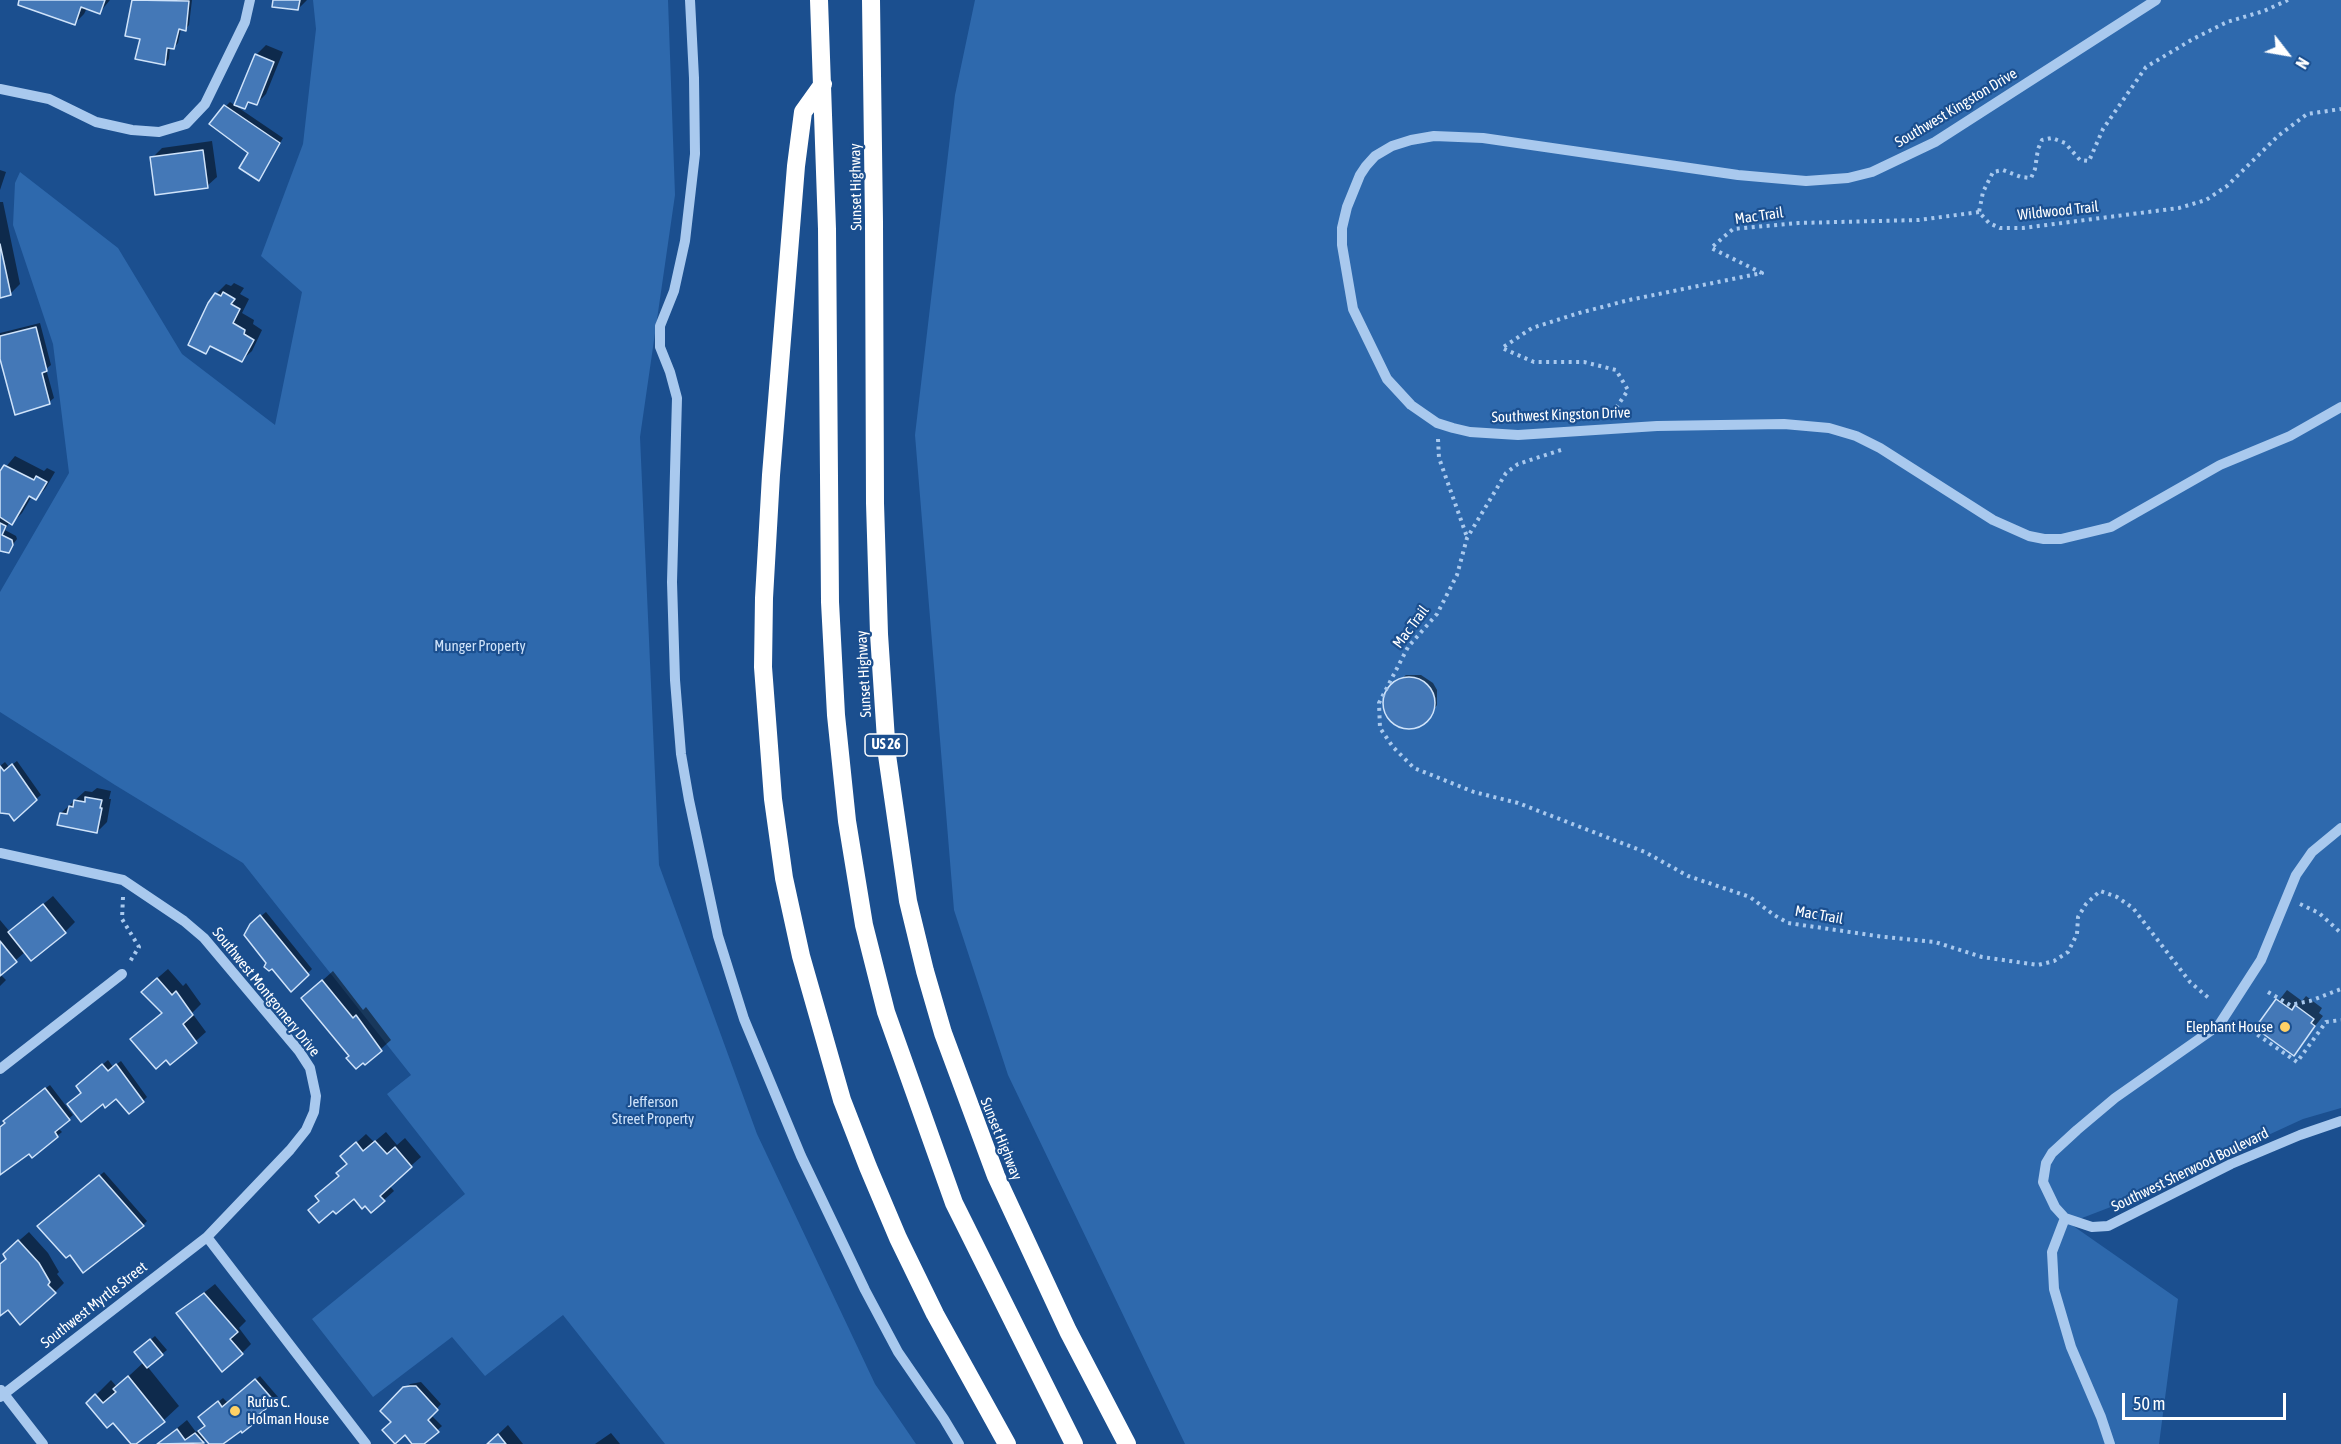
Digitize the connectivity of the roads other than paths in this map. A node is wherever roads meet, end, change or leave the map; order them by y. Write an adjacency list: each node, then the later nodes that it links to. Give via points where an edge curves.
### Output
1 (250, 0): 7 (street, via 245,22 206,104 186,124 159,132 132,130 96,122 49,99)
2 (690, 0): 19 (street, via 695,154 685,242 674,291 660,326 660,347 677,398 672,582 681,754 718,936 744,1019 801,1156 865,1290 898,1352)
3 (819, 0): 6 (highway, Sunset Highway)
4 (871, 0): 22 (highway, Sunset Highway / US 26, via 879,634 887,755 908,901 943,1033 996,1176 1068,1331)
5 (2156, 0): 8 (street, Southwest Kingston Drive, via 1935,142 1872,172 1848,178 1817,181 1738,175 1483,138 1411,140 1375,156 1360,175 1347,207 1342,228 1344,264 1353,309 1387,379 1411,405 1437,423 1470,432 1518,435 1784,424 1829,428 1880,448 1993,520 2029,536 2061,539 2111,526 2220,465 2290,436)
6 (823, 84): 20 (highway, via 803,112 796,166 764,598 763,667 784,879 801,956 843,1100 868,1167 921,1286); 21 (highway, Sunset Highway, via 830,602 842,774 864,926 886,1012 954,1203)
7 (0, 89)
8 (2341, 407)
9 (2341, 828): 14 (street, via 2312,852 2296,875 2261,960 2219,1025 2115,1098 2052,1153 2046,1162 2043,1182 2055,1208)
10 (0, 853): 15 (street, Southwest Montgomery Drive, via 123,880 184,921 204,938 310,1068 316,1096 306,1130)
11 (122, 974): 12 (street)
12 (0, 1069)
13 (2341, 1121): 14 (street, Southwest Sherwood Boulevard, via 2231,1164 2108,1226 2092,1227)
14 (2065, 1218): 23 (street, via 2052,1252 2054,1289 2071,1347)
15 (207, 1237): 16 (street, Southwest Myrtle Street); 17 (street)
16 (1, 1393): 18 (street)
17 (364, 1443)
18 (43, 1444)
19 (959, 1444)
20 (1007, 1444)
21 (1074, 1444)
22 (1127, 1444)
23 (2110, 1444)

